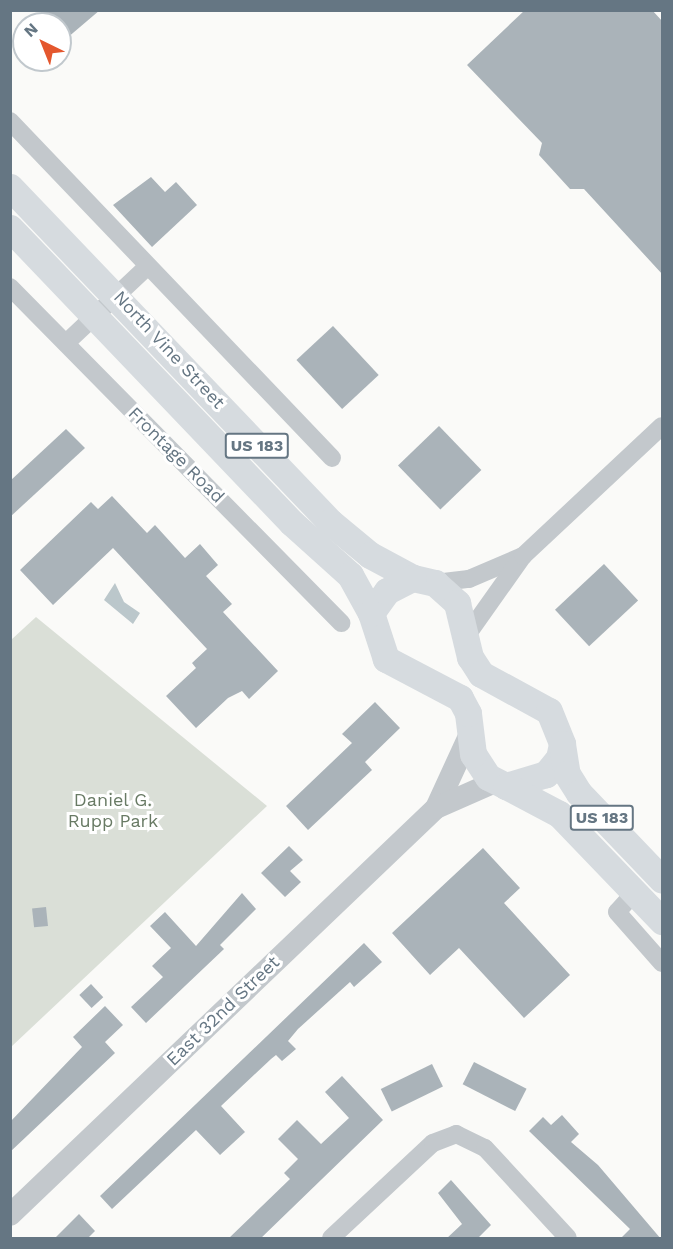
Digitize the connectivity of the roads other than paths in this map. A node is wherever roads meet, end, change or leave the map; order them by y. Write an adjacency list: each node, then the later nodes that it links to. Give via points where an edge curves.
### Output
1 (10, 121): 4 (street)
2 (10, 187): 6 (main road, North Vine Street / US 183)
3 (10, 228): 7 (main road, North Vine Street / US 183)
4 (147, 267): 6 (street); 10 (street)
5 (10, 287): 8 (street, Frontage Road)
6 (118, 294): 7 (street); 12 (main road, North Vine Street / US 183, via 330,522 370,555)
7 (96, 315): 8 (street); 13 (main road, North Vine Street / US 183, via 292,523 350,575)
8 (66, 343): 14 (street, Frontage Road)
9 (663, 426): 11 (street)
10 (332, 458)
11 (522, 556): 12 (street, via 469,579); 15 (street)
12 (424, 580): 13 (main road, via 387,591); 15 (main road, North Vine Street, via 458,603)
13 (371, 613): 16 (main road, North Vine Street, via 386,659 454,691 467,707)
14 (341, 623)
15 (467, 635): 17 (main road, North Vine Street, via 470,657 481,674 543,705)
16 (470, 734): 18 (main road, North Vine Street, via 477,764); 19 (street, East 32nd Street)
17 (562, 744): 18 (main road, via 559,758 546,774); 20 (main road, US 183, via 567,774 579,793)
18 (501, 784): 19 (street, East 32nd Street); 21 (main road, US 183, via 559,814)
19 (436, 808): 24 (street, East 32nd Street)
20 (663, 880)
21 (636, 891): 22 (main road, US 183); 23 (street, via 617,912)
22 (663, 921)
23 (663, 963)
24 (10, 1215)
25 (331, 1239): 26 (street, via 433,1143 456,1134 485,1148)
26 (568, 1239)

